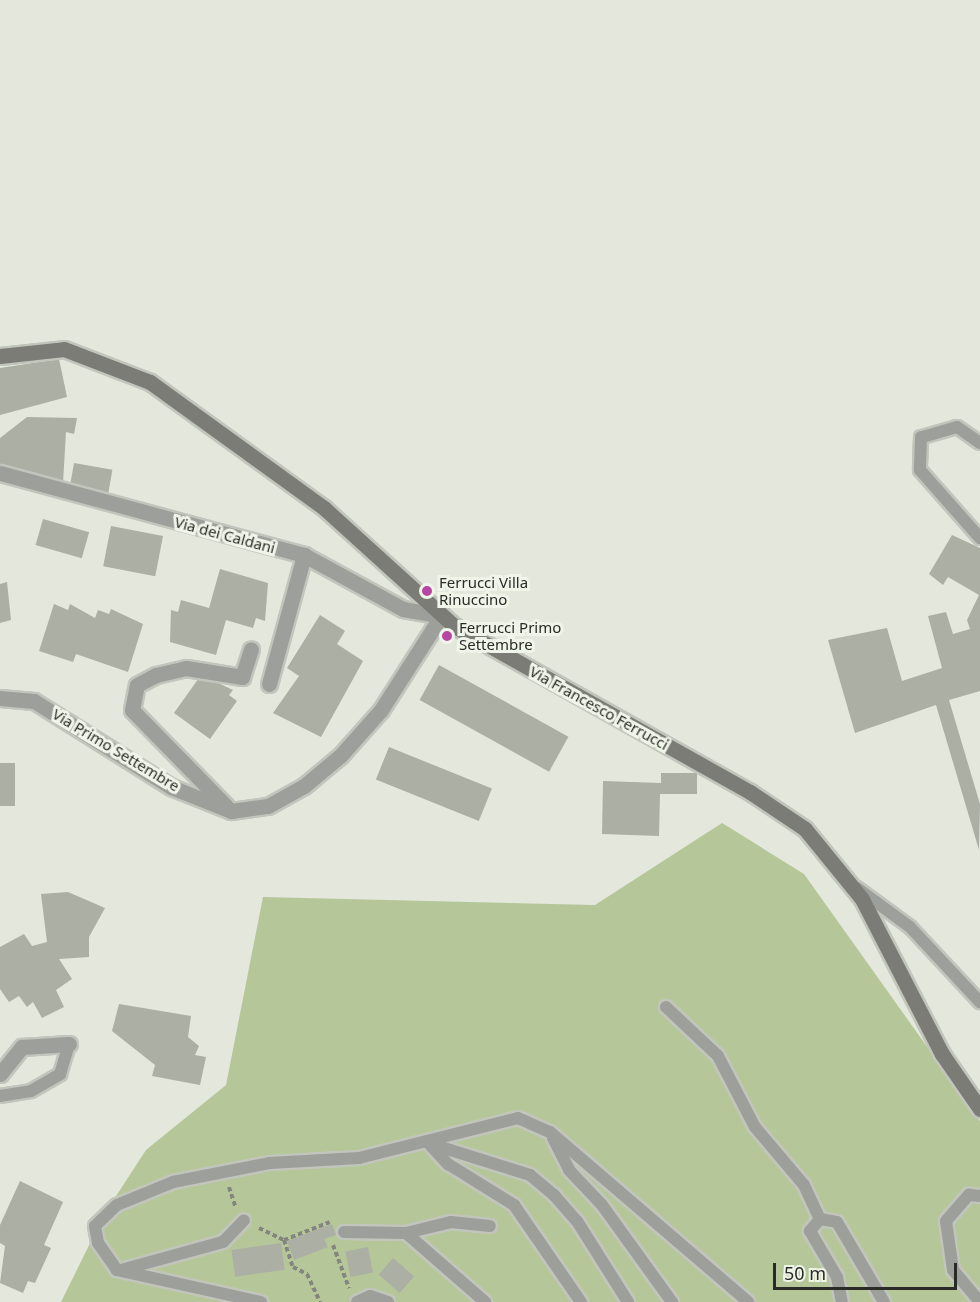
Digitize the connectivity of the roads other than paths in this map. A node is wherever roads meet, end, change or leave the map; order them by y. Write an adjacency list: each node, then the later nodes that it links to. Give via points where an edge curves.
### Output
1 (0, 356): 6 (main road, Via Francesco Ferrucci, via 64,349 150,382 324,508)
2 (980, 443): 4 (lane, via 957,427 921,437 920,470)
3 (0, 473): 5 (street, Via dei Caldani)
4 (980, 538)
5 (304, 555): 6 (street, Via dei Caldani, via 403,609); 8 (street)
6 (441, 616): 10 (street, Via Primo Settembre, via 381,710 341,755 304,786 268,806); 11 (main road, Via Francesco Ferrucci, via 780,810 824,847)
7 (251, 649): 10 (street, Via Primo Settembre, via 242,677 186,668 156,675 137,685 132,710)
8 (269, 684)
9 (0, 698): 10 (street, Via Primo Settembre, via 34,701 171,787)
10 (231, 811)
11 (851, 884): 12 (lane, via 909,927); 17 (main road, Via Francesco Ferrucci, via 942,1054)
12 (980, 1002)
13 (666, 1007): 21 (lane, via 718,1056 754,1127 804,1185)
14 (69, 1044): 15 (street, via 22,1047); 16 (lane, via 60,1074 31,1091)
15 (0, 1074)
16 (0, 1096)
17 (980, 1109)
18 (550, 1132): 19 (lane, via 518,1118); 33 (lane, via 569,1170 602,1205); 34 (lane)
19 (428, 1143): 26 (lane, via 359,1158 270,1163 173,1182 117,1205 95,1226 98,1243); 31 (lane, via 448,1164 514,1205); 32 (lane, via 530,1175 578,1221)
20 (980, 1196): 37 (lane, via 969,1195 946,1221 953,1270)
21 (820, 1219): 35 (lane, via 810,1231 837,1277); 36 (lane, via 837,1222)
22 (244, 1220): 26 (lane, via 223,1242)
23 (490, 1226): 25 (lane, via 452,1221)
24 (344, 1232): 25 (lane)
25 (406, 1233): 30 (lane)
26 (120, 1270): 28 (lane)
27 (354, 1296): 29 (lane)
28 (261, 1302)
29 (388, 1302)
30 (485, 1302)
31 (581, 1302)
32 (628, 1302)
33 (672, 1302)
34 (748, 1302)
35 (842, 1302)
36 (884, 1302)
37 (980, 1302)

